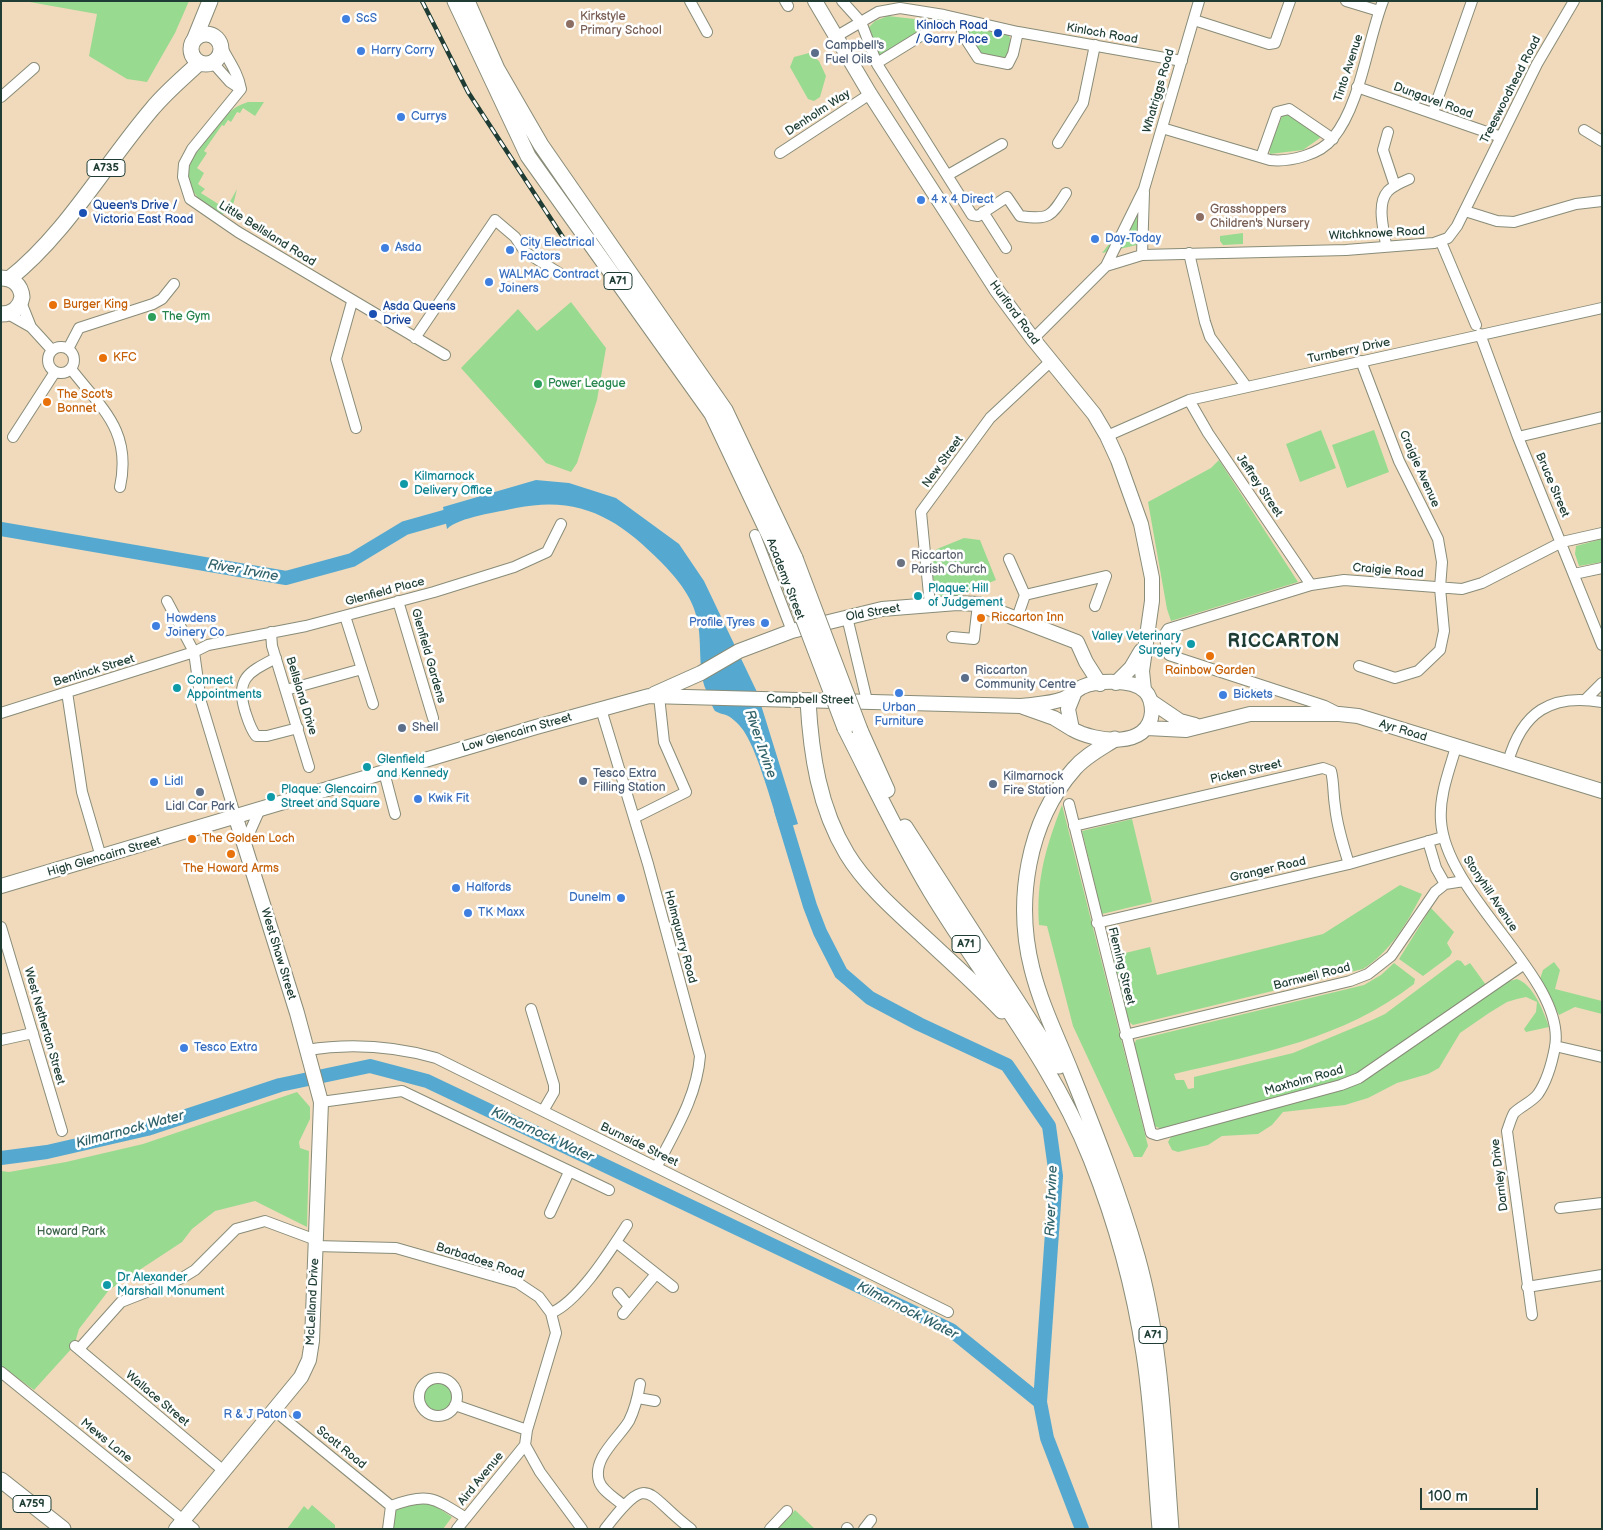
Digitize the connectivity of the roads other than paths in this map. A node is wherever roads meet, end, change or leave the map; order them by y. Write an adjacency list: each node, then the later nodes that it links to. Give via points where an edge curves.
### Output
1 (210, 1): 21 (main road, A735, via 213,31); 23 (main road, A735)
2 (454, 1): 89 (main road, A71, via 528,156 712,414)
3 (467, 1): 89 (main road, A71, via 497,69 541,145 725,410)
4 (690, 1): 17 (street)
5 (815, 1): 20 (main road, Hurlford Road)
6 (842, 1): 16 (street)
7 (1199, 1): 15 (street, Whatriggs Road)
8 (1290, 1): 15 (street, via 1275,43 1269,44)
9 (1346, 1): 13 (street)
10 (1472, 1): 31 (street)
11 (1574, 1): 35 (street, Treeswoodhead Road, via 1537,64)
12 (921, 6): 14 (street, Kinloch Road); 16 (street, Kinloch Road, via 878,12)
13 (1381, 6): 27 (street, Tinto Avenue)
14 (957, 18): 18 (street, Kinloch Road); 18 (street, via 978,58 997,63 1008,64)
15 (1194, 20): 24 (street, Whatriggs Road)
16 (861, 22): 20 (street, Kinloch Road); 25 (street)
17 (707, 32)
18 (1018, 32): 22 (street, Kinloch Road)
19 (924, 34): 25 (street)
20 (837, 36): 29 (main road, Hurlford Road)
21 (218, 41): 23 (main road, via 208,34); 23 (main road, A735, via 219,57); 28 (street, via 238,73)
22 (1095, 45): 24 (street, Kinloch Road); 38 (street, via 1083,103)
23 (199, 54): 28 (street); 55 (main road, A735)
24 (1182, 61): 32 (street, Whatriggs Road)
25 (877, 63): 42 (street)
26 (34, 68): 30 (street)
27 (1357, 86): 31 (street, Dungavel Road); 36 (street, Tinto Avenue, via 1346,118)
28 (241, 88): 62 (street, Little Bellsland Road, via 192,149 184,164 183,177 190,199)
29 (870, 94): 40 (street, Denholm Way); 68 (main road, Hurlford Road, via 996,289)
30 (1, 97)
31 (1433, 112): 35 (street, Dungavel Road)
32 (1162, 128): 41 (street, Tinto Avenue); 45 (street, Whatriggs Road)
33 (1584, 130): 37 (street)
34 (1388, 132): 44 (street, via 1383,150)
35 (1501, 137): 46 (street, Treeswoodhead Road)
36 (1333, 139): 41 (street, Tinto Avenue, via 1316,150 1285,161); 41 (street, via 1288,109 1277,112)
37 (1602, 142)
38 (1058, 143)
39 (1002, 144): 42 (street)
40 (780, 153)
41 (1261, 157)
42 (948, 175): 50 (street, via 972,215 978,216)
43 (1409, 179): 44 (street)
44 (1395, 186): 52 (street, via 1384,197 1382,208)
45 (1144, 189): 56 (street, Whatriggs Road); 57 (street, Whatriggs Road)
46 (1474, 192): 49 (street, Witchknowe Road)
47 (1066, 193): 50 (street, via 1054,212 1041,219 1020,216 1007,197)
48 (1602, 201): 49 (street, via 1576,204 1514,222 1497,221)
49 (1464, 211): 51 (street, Witchknowe Road, via 1448,238)
50 (983, 212): 53 (street)
51 (1441, 242): 52 (street, Witchknowe Road); 66 (street, Bruce Street)
52 (1386, 245): 54 (street, Witchknowe Road, via 1346,250)
53 (1006, 248)
54 (1190, 253): 56 (street, Witchknowe Road); 76 (street, via 1210,337)
55 (35, 254): 59 (main road, A735); 61 (main road, A735)
56 (1142, 255): 57 (street, Witchknowe Road)
57 (1106, 266): 68 (street)
58 (561, 274): 67 (street, via 525,252 515,237 494,220)
59 (5, 278): 61 (main road, A735, via 17,284)
60 (174, 284): 69 (street, via 158,302 79,328)
61 (21, 297): 64 (main road, A735, via 18,307); 65 (street)
62 (352, 302): 67 (street, Little Bellsland Road); 79 (street, via 336,359)
63 (1602, 308): 66 (street, Turnberry Drive)
64 (5, 314): 65 (street)
65 (31, 327): 70 (street)
66 (1478, 330): 73 (street, Turnberry Drive); 82 (street, Bruce Street)
67 (415, 338): 71 (street, Little Bellsland Road)
68 (1033, 339): 72 (main road, Hurlford Road)
69 (68, 349): 70 (street); 74 (street, via 74,361)
70 (52, 350): 75 (street, via 47,362)
71 (445, 355)
72 (1051, 361): 80 (main road, Hurlford Road, via 1094,414); 98 (street, New Street, via 990,418 922,512)
73 (1361, 361): 76 (street, Turnberry Drive); 93 (street, Craigie Avenue, via 1399,461 1438,539 1442,562)
74 (71, 369): 75 (street, via 64,374); 83 (street, via 116,428 123,448)
75 (54, 372): 81 (street)
76 (1246, 386): 77 (street, Turnberry Drive)
77 (1189, 400): 80 (street, Turnberry Drive); 92 (street, Jeffrey Street)
78 (1602, 417): 82 (street)
79 (356, 428)
80 (1107, 436): 106 (main road, Hurlford Road, via 1130,493 1148,552 1152,601)
81 (13, 437)
82 (1518, 437): 87 (street, Bruce Street)
83 (120, 487)
84 (561, 524): 96 (street, Glenfield Place, via 547,552 514,567)
85 (1602, 533): 87 (street, Craigie Road)
86 (755, 535): 103 (street, Academy Street)
87 (1562, 542): 91 (street, Bruce Street); 93 (street, Craigie Road, via 1482,583 1462,588)
88 (1008, 558): 94 (street)
89 (788, 559): 139 (main road, A71, bridge)
90 (1602, 568): 91 (street)
91 (1574, 574): 107 (street, Bruce Street)
92 (1310, 585): 93 (street, Craigie Road, via 1344,580); 121 (street, Craigie Road, via 1168,629 1164,635 1169,656)
93 (1440, 588): 111 (street, Craigie Avenue, via 1444,630 1440,650 1418,671 1395,678)
94 (1026, 595): 99 (street, via 1106,576); 102 (street)
95 (167, 601): 108 (street)
96 (398, 601): 100 (street, Glenfield Place); 135 (street, Glenfield Gardens)
97 (978, 604): 98 (main road, Old Street); 102 (main road, Old Street); 105 (street, via 974,639)
98 (930, 605): 101 (main road, Old Street, via 882,609)
99 (1095, 606)
100 (345, 616): 104 (street, Glenfield Place); 112 (street)
101 (847, 617): 103 (main road, Old Street); 126 (street)
102 (1017, 618): 110 (main road, Old Street, via 1077,642)
103 (792, 631): 113 (main road, Old Street, via 739,651)
104 (271, 632): 108 (street, Glenfield Place); 109 (street, Bellsland Drive)
105 (952, 637)
106 (1145, 644): 114 (main road, Hurlford Road, via 1131,668); 118 (main road, Hurlford Road)
107 (1602, 645)
108 (194, 652): 120 (street, Bentinck Street); 150 (street, via 201,702)
109 (276, 658): 117 (street, Bellsland Drive); 137 (street, via 253,670 242,682 240,694 250,728 256,736)
110 (1086, 662): 116 (main road, Old Street); 119 (main road)
111 (1359, 666)
112 (362, 668): 117 (street); 129 (street)
113 (682, 682): 122 (main road, Old Street); 123 (main road)
114 (1116, 683): 116 (main road); 118 (main road, via 1132,684)
115 (1602, 683): 124 (street)
116 (1100, 684): 119 (main road)
117 (286, 690): 137 (street, Bellsland Drive)
118 (1144, 690): 127 (main road)
119 (1076, 691): 130 (main road, Campbell Street, via 1055,702); 140 (main road, via 1068,709)
120 (67, 692): 132 (street, Bentinck Street); 156 (street, via 82,792)
121 (1290, 695): 133 (street); 134 (street)
122 (654, 696): 123 (main road, Campbell Street); 131 (main road, Campbell Street); 151 (street, via 664,742 686,792)
123 (680, 696): 125 (main road, Campbell Street)
124 (1586, 699): 128 (street); 143 (street, via 1566,699 1532,717 1520,732)
125 (808, 701): 126 (main road, Campbell Street); 171 (main road, via 817,778 847,854 898,913 1003,1013)
126 (866, 701): 130 (main road, Campbell Street)
127 (1152, 702): 136 (main road, via 1180,721); 138 (main road)
128 (1602, 702)
129 (373, 704)
130 (1021, 706): 140 (main road, Campbell Street, via 1054,718)
131 (601, 710): 145 (main road, Low Glencairn Street); 151 (street, Holmquarry Road)
132 (1, 713)
133 (1288, 713): 134 (main road, Ayr Road); 136 (main road, Ayr Road, via 1250,714)
134 (1339, 714): 142 (main road, Ayr Road, via 1358,716)
135 (433, 718)
136 (1200, 727): 138 (main road, Ayr Road, via 1186,730)
137 (298, 728): 144 (street, Bellsland Drive)
138 (1147, 728): 141 (main road, via 1131,738)
139 (853, 729): 171 (main road, A71, via 900,836 931,892); 176 (main road, A71, via 905,826 1043,1039)
140 (1072, 729): 141 (main road, via 1091,737)
141 (1116, 739): 176 (main road, via 1075,767 1062,784 1042,822 1028,865 1024,899 1026,933 1040,995)
142 (1456, 747): 143 (main road, Ayr Road); 153 (street, Stonyhill Avenue, via 1440,802)
143 (1508, 762): 146 (main road, Ayr Road)
144 (309, 767)
145 (384, 772): 148 (main road, Low Glencairn Street); 149 (street)
146 (1602, 791)
147 (1069, 804): 152 (street, Fleming Street)
148 (260, 809): 150 (main road, Low Glencairn Street); 155 (street)
149 (395, 814)
150 (236, 818): 155 (main road, West Shaw Street); 156 (main road, High Glencairn Street)
151 (634, 818): 177 (street, Holmquarry Road, via 700,1056 698,1078)
152 (1074, 826): 157 (street, Picken Street, via 1323,768 1331,771 1334,780 1335,806); 161 (street, Fleming Street)
153 (1443, 837): 154 (street, Granger Road); 158 (street, Stonyhill Avenue)
154 (1428, 842): 157 (street, Granger Road); 159 (street)
155 (244, 845): 169 (main road, West Shaw Street)
156 (101, 857): 160 (main road, High Glencairn Street)
157 (1349, 864): 161 (street, Granger Road)
158 (1464, 881): 159 (street); 163 (street, Stonyhill Avenue)
159 (1445, 884): 166 (street, Barnweil Road, via 1435,892 1391,956 1368,974)
160 (1, 886)
161 (1097, 923): 166 (street, Fleming Street)
162 (1, 927): 165 (street, West Netherton Street)
163 (1523, 965): 168 (street, Darnley Drive, via 1547,999 1555,1027); 175 (street, Maxholm Road, via 1359,1078 1157,1135)
164 (531, 1009): 173 (street, via 554,1085 554,1092)
165 (33, 1033): 167 (street); 174 (street, West Netherton Street)
166 (1125, 1035): 175 (street, Fleming Street)
167 (1, 1040)
168 (1555, 1046): 170 (street); 189 (street, Darnley Drive, via 1549,1070 1537,1094 1514,1114 1507,1131)
169 (309, 1057): 172 (main road, West Shaw Street); 173 (street, Burnside Street, via 347,1046 380,1046 424,1055)
170 (1602, 1057)
171 (1051, 1076): 217 (main road, A71, via 1090,1157 1114,1221 1127,1268 1144,1356)
172 (319, 1095): 178 (street, via 402,1091); 185 (main road, McLelland Drive)
173 (543, 1111): 177 (street, Burnside Street)
174 (62, 1131)
175 (1151, 1133)
176 (1100, 1148): 218 (main road, A71, via 1129,1230 1149,1310 1161,1396)
177 (657, 1166): 191 (street, Burnside Street)
178 (569, 1172): 179 (street); 182 (street)
179 (609, 1190)
180 (1602, 1202): 181 (street)
181 (1560, 1208)
182 (550, 1212)
183 (627, 1224): 184 (street)
184 (616, 1242): 186 (street); 192 (street, via 593,1274 561,1309)
185 (316, 1243): 192 (street, Barbadoes Road, via 396,1248 518,1283 539,1297); 194 (street, Barbadoes Road, via 265,1221 236,1228 195,1270 121,1302); 200 (main road, McLelland Drive, via 309,1360 301,1378)
186 (656, 1274): 188 (street); 190 (street, via 626,1310)
187 (1602, 1275): 189 (street)
188 (673, 1287)
189 (1527, 1287): 193 (street, Darnley Drive)
190 (618, 1293)
191 (948, 1312)
192 (551, 1313): 201 (street, via 556,1333)
193 (1532, 1315)
194 (76, 1348): 203 (street, Wallace Street)
195 (1, 1372): 210 (street, Mews Lane)
196 (640, 1384): 197 (street)
197 (638, 1398): 198 (street); 205 (street, via 630,1419 601,1458 598,1470 602,1488)
198 (654, 1401)
199 (455, 1405): 201 (street)
200 (276, 1410): 203 (main road, McLelland Drive); 206 (street, Scott Road)
201 (527, 1430): 202 (street)
202 (525, 1445): 208 (street, Aird Avenue); 214 (street, via 540,1472)
203 (225, 1472): 210 (main road, McLelland Drive)
204 (1, 1480): 211 (main road, A759)
205 (623, 1505): 215 (street); 216 (street, via 639,1493 651,1493)
206 (391, 1506): 208 (street, via 413,1497 436,1499); 212 (street)
207 (786, 1510): 209 (street)
208 (466, 1518): 213 (street, Aird Avenue)
209 (771, 1523)
210 (185, 1526)
211 (63, 1529)
212 (388, 1529)
213 (457, 1529)
214 (582, 1529)
215 (605, 1529)
216 (690, 1529)
217 (1160, 1529)
218 (1171, 1529)

